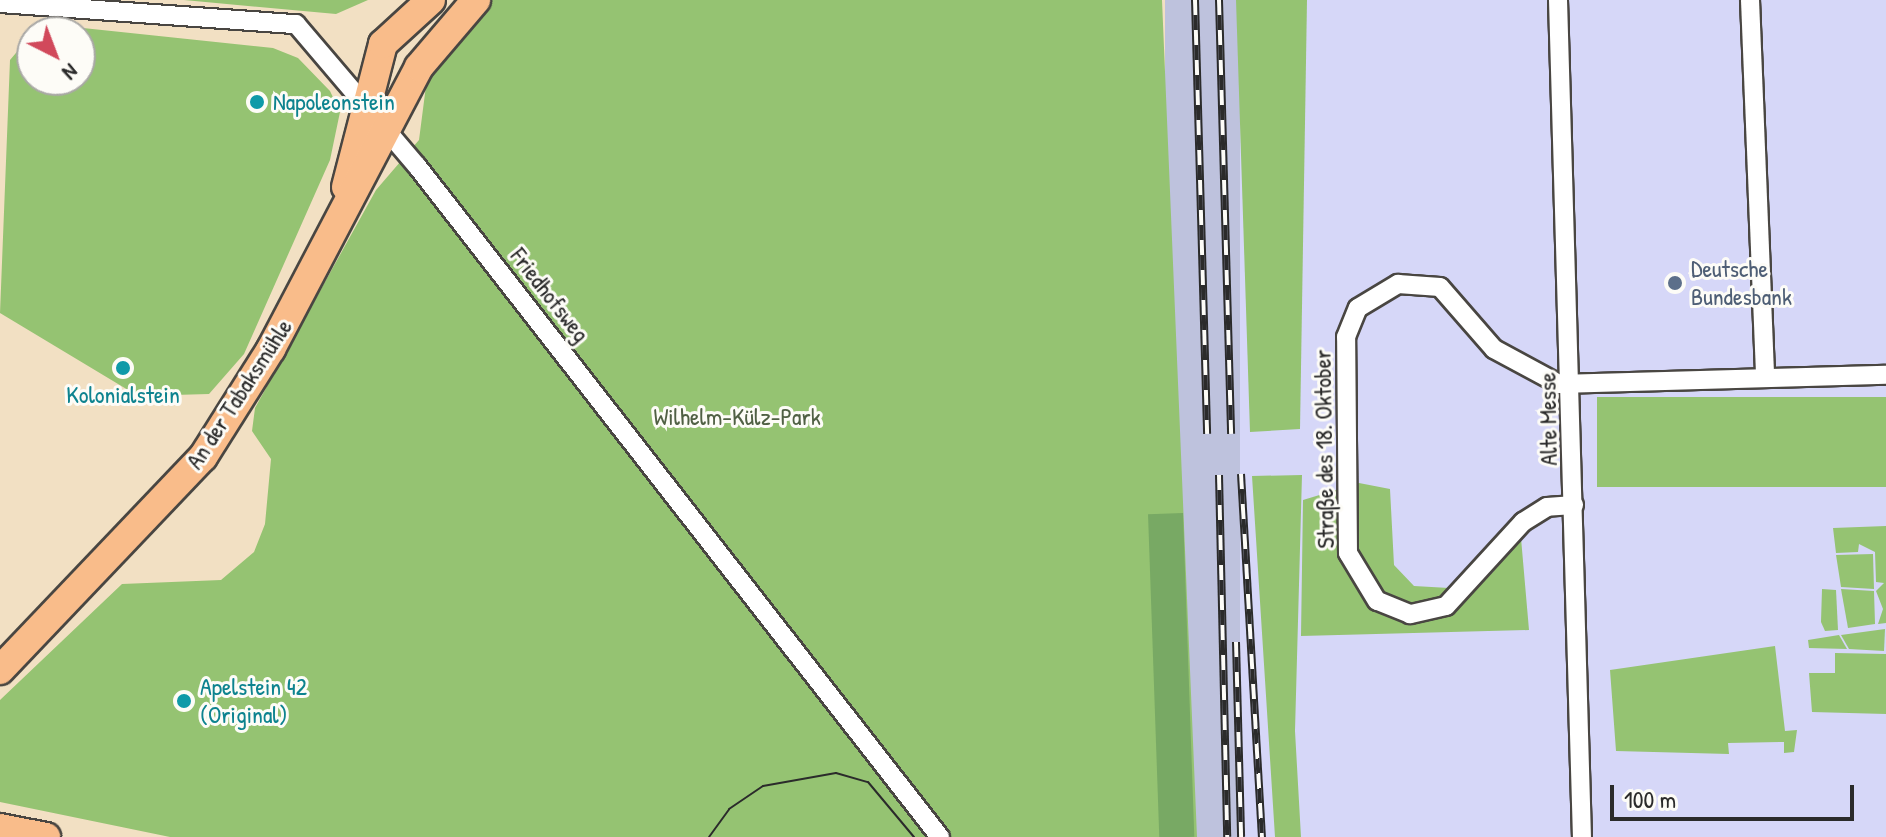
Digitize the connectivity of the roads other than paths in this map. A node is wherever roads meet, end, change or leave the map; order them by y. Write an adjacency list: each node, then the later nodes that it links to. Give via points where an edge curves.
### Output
1 (431, 0): 6 (main road, An der Tabaksmühle, via 390,34)
2 (476, 0): 7 (main road, An der Tabaksmühle, via 424,61)
3 (1558, 0): 11 (street, Alte Messe)
4 (1750, 0): 10 (street)
5 (0, 3): 6 (street, Friedhofsweg, via 296,24)
6 (365, 105): 7 (street, Friedhofsweg); 8 (main road, An der Tabaksmühle)
7 (387, 131): 8 (main road, An der Tabaksmühle); 16 (street, Friedhofsweg)
8 (344, 199): 13 (main road, An der Tabaksmühle, via 271,349 203,457)
9 (1886, 375): 10 (street, Straße des 18. Oktober)
10 (1765, 378): 11 (street, Straße des 18. Oktober)
11 (1572, 385): 12 (street, Alte Messe); 12 (street, Straße des 18. Oktober, via 1534,376 1502,355 1440,287 1398,284 1367,299 1349,322 1344,450 1354,574 1377,601 1410,614 1428,614 1465,591 1488,555 1523,522 1547,507)
12 (1574, 505): 17 (street, Alte Messe)
13 (0, 670)
14 (0, 828): 15 (main road)
15 (46, 837)
16 (940, 837)
17 (1582, 837)

